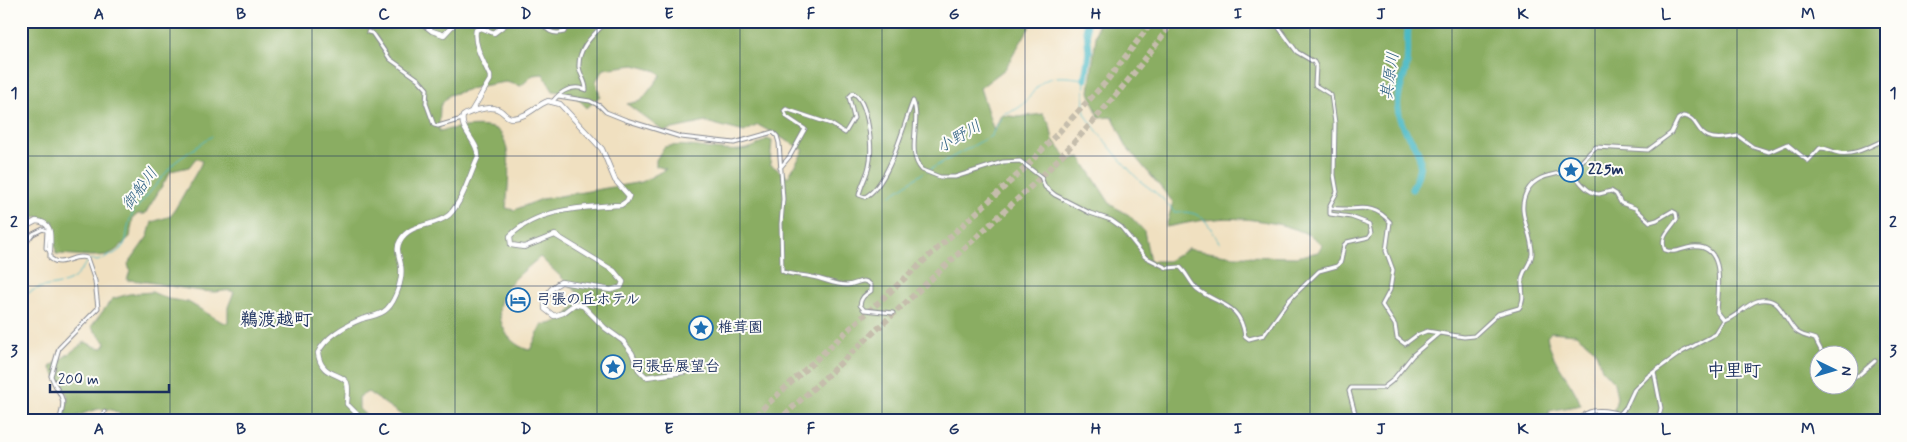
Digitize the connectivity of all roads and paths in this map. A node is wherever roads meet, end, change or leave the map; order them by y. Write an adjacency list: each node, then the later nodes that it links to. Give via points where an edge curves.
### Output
1 (419, 21): 2 (street, via 444,35)
2 (456, 21)
3 (510, 21): 11 (street, via 494,33 481,28 476,30 477,45 490,80)
4 (541, 21): 5 (street, via 556,34 564,32)
5 (570, 21)
6 (607, 21): 9 (street, via 589,39 582,52 579,67 586,90 580,87 569,89)
7 (1274, 21): 16 (street, via 1297,52 1314,62 1315,85 1331,95 1337,192)
8 (368, 32): 12 (street, via 390,59 427,89 426,103 434,125)
9 (558, 96): 10 (street); 14 (street, via 590,101 626,120 681,137 734,143 772,132 779,143)
10 (554, 101): 11 (street, via 544,102 526,115 514,118 508,118 495,108); 25 (street, via 602,149 615,180 627,192 628,198 621,204 556,211 536,219 514,232 509,239 511,245 524,247 554,235 614,271 621,277 621,287 611,290 561,282 546,296 545,310 554,316 575,304 584,306 623,341 639,370 646,376)
11 (471, 112): 12 (street)
12 (462, 119): 31 (street, via 478,152 456,206 439,221 411,228 402,236 398,244 401,275 387,309 361,319 327,339 318,353 323,367 330,374 344,379 347,404)
13 (1886, 139): 15 (street, via 1860,151 1836,153 1829,148 1820,148 1808,161 1787,144 1769,152 1753,147 1738,136 1711,139 1690,118 1683,116 1671,133 1648,150 1596,147)
14 (779, 168): 16 (street, via 805,129 787,117 784,111 831,124 845,132 854,118 849,97 853,93 864,108 871,149 870,166 859,195 862,198 870,195 887,169 913,101 917,114 915,153 922,170 948,178 1011,160 1026,163 1041,176 1048,190 1121,227 1145,257 1167,268 1180,267 1197,288 1239,316 1249,339 1264,335 1289,300 1319,271 1337,266 1347,242 1368,237 1372,232 1370,224 1330,214); 20 (street, via 783,199 782,271 849,285 867,281 872,291 861,300 864,310)
15 (1571, 170): 21 (street, via 1592,192 1611,191 1621,203 1634,208 1650,222 1672,211 1676,213 1677,219 1662,244 1670,252 1693,246 1713,254 1719,284 1717,312); 22 (street, via 1546,175 1534,181 1526,192 1523,216 1532,254 1522,278 1522,305 1498,314 1474,336)
16 (1330, 207): 22 (street, via 1369,208 1390,222 1386,251 1393,270 1390,290 1382,306 1402,343 1408,343 1427,331)
17 (21, 228): 19 (street, via 36,220 47,224 50,228)
18 (21, 249): 19 (street, via 33,234 43,229 46,231 46,248)
19 (50, 251): 29 (street, via 50,258 56,263 78,256 87,258 99,302 98,308 58,348 51,376 64,402)
20 (893, 313)
21 (1724, 321): 23 (street, via 1751,303 1772,301 1782,309 1793,329 1815,339); 26 (street, via 1716,334)
22 (1438, 333): 32 (street, via 1382,388 1351,388 1349,391)
23 (1818, 344)
24 (1875, 361): 27 (street)
25 (684, 372)
26 (1654, 372): 33 (street, via 1634,390 1620,414 1609,411 1586,413); 34 (street, via 1661,408)
27 (1860, 374)
28 (104, 412): 30 (street)
29 (59, 421)
30 (103, 421)
31 (364, 421)
32 (1357, 421)
33 (1584, 421)
34 (1658, 421)

